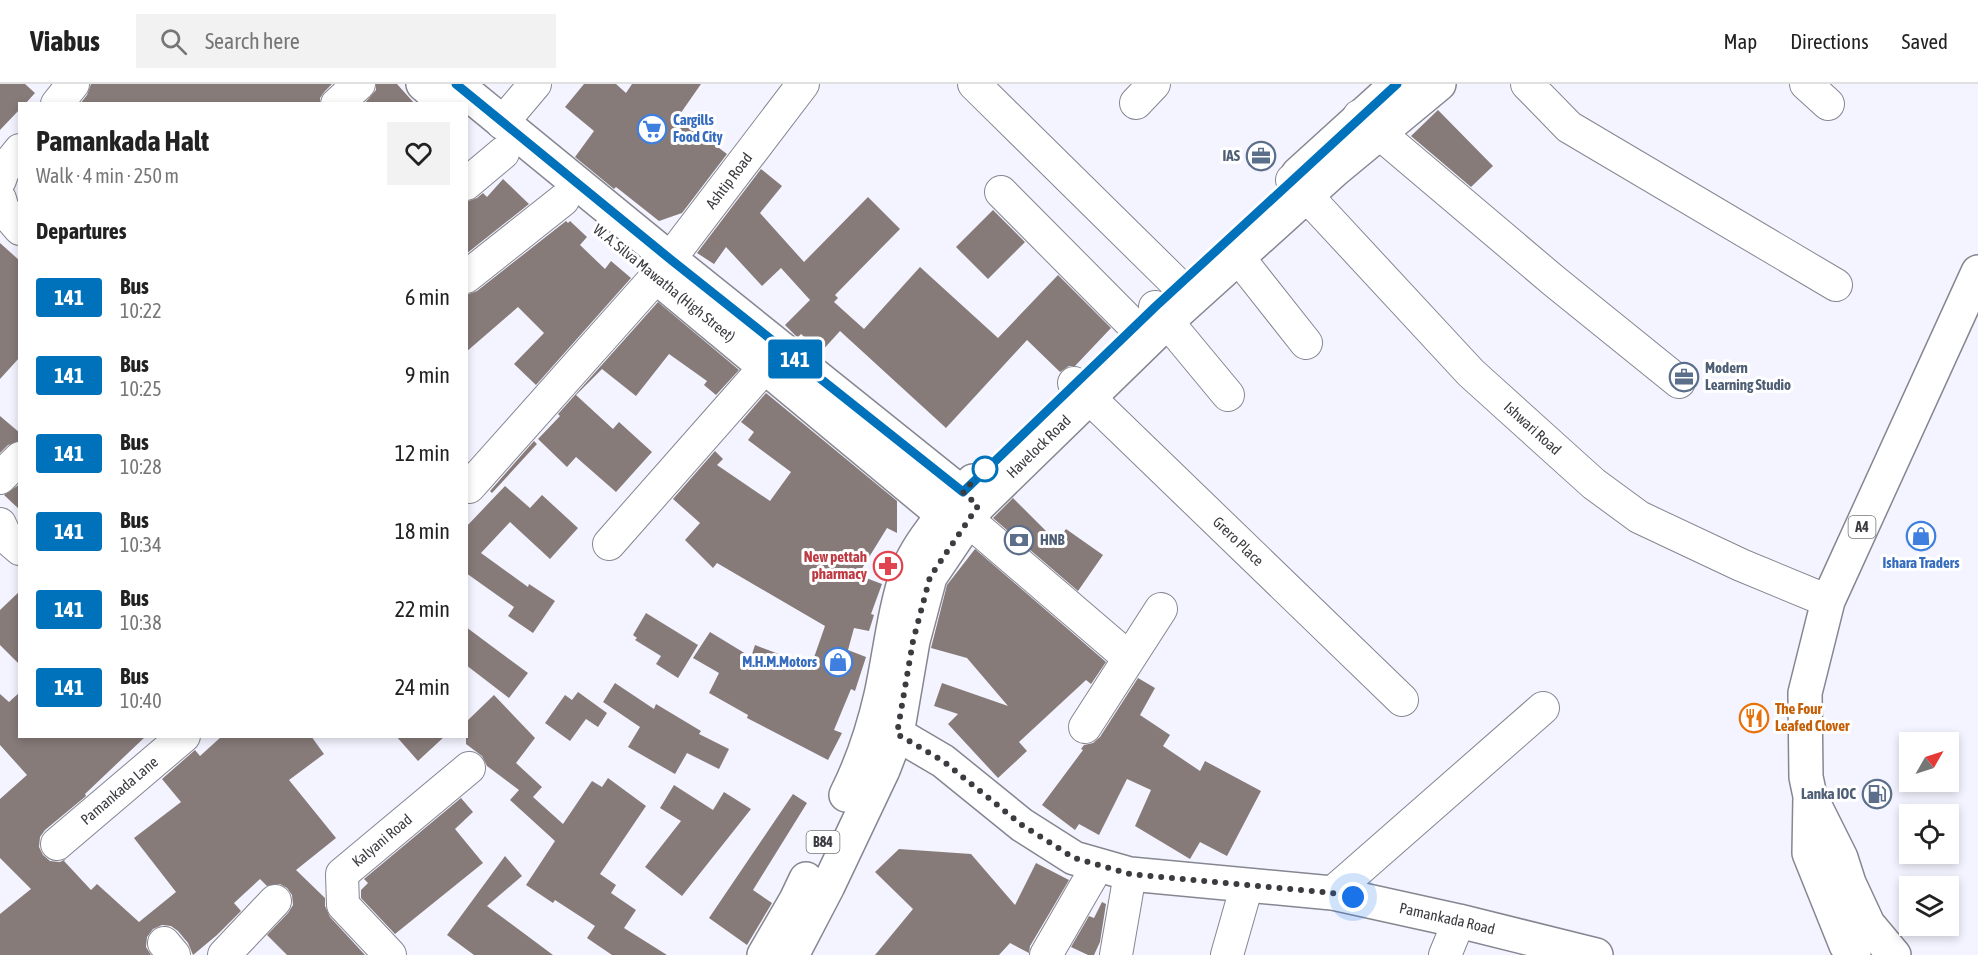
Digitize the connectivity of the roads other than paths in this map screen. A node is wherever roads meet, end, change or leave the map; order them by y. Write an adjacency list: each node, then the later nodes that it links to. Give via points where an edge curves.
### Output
1 (73, 84): 9 (street)
2 (359, 84): 10 (street)
3 (535, 84): 13 (street)
4 (803, 84): 23 (street, Ashtip Road)
5 (974, 84): 27 (street)
6 (1397, 84): 12 (main road, Havelock Road / B84)
7 (1439, 84): 12 (main road, Havelock Road / B84)
8 (1527, 84): 26 (street, via 1569,127)
9 (59, 102)
10 (339, 102)
11 (468, 114): 13 (main road, W. A. Silva Mawatha (High Street))
12 (1370, 125): 17 (main road, Havelock Road / B84); 30 (street)
13 (503, 138): 16 (street); 20 (main road, W. A. Silva Mawatha (High Street)); 23 (main road, W. A. Silva Mawatha (High Street))
14 (18, 152): 15 (street)
15 (0, 180)
16 (468, 182)
17 (1300, 188): 22 (main road, Havelock Road / B84); 27 (main road, Havelock Road / B84); 38 (street, Ishwari Road, via 1472,373 1594,484 1639,516)
18 (1001, 192): 27 (street)
19 (0, 199): 21 (street)
20 (563, 200): 23 (main road, W. A. Silva Mawatha (High Street)); 25 (street)
21 (12, 233)
22 (1238, 257): 27 (main road, Havelock Road / B84); 28 (street)
23 (663, 268): 29 (main road, W. A. Silva Mawatha (High Street)); 35 (street, Ashtip Road); 36 (main road, W. A. Silva Mawatha (High Street))
24 (1978, 272): 38 (main road, A4)
25 (468, 275)
26 (1836, 285)
27 (1159, 310): 31 (main road, Havelock Road / B84); 32 (street)
28 (1306, 343)
29 (765, 367): 36 (main road, W. A. Silva Mawatha (High Street)); 37 (street)
30 (1679, 382)
31 (1081, 391): 36 (main road, Havelock Road / B84); 41 (street, Grero Place)
32 (1228, 395)
33 (18, 460): 34 (street)
34 (0, 478)
35 (469, 488)
36 (963, 513): 40 (street); 44 (main road, Havelock Road / B84, via 930,577)
37 (609, 544)
38 (1828, 601): 54 (main road, A4, via 1805,693 1806,777 1810,796 1849,883)
39 (1161, 609): 40 (street)
40 (1129, 658): 43 (street)
41 (1402, 700)
42 (1543, 708): 51 (street)
43 (1085, 727)
44 (885, 730): 48 (main road, Pamankada Road, via 943,761 1022,825 1074,858); 57 (main road, Havelock Road / B84, via 862,762 796,900); 58 (main road, Havelock Road / B84, via 883,770)
45 (182, 738): 47 (street, Pamankada Lane)
46 (469, 768): 56 (street, Kalyani Road, via 342,874 344,905)
47 (57, 844)
48 (1098, 865): 49 (main road, Pamankada Road); 59 (street)
49 (1130, 874): 50 (main road, Pamankada Road); 60 (street)
50 (1247, 885): 51 (main road, Pamankada Road); 61 (street)
51 (1332, 893): 53 (main road, Pamankada Road)
52 (275, 901): 55 (street)
53 (1459, 921): 62 (street); 63 (main road, Pamankada Road)
54 (1852, 945): 64 (main road, A4)
55 (224, 955)
56 (390, 955)
57 (764, 955)
58 (792, 955)
59 (1046, 955)
60 (1116, 955)
61 (1227, 955)
62 (1445, 955)
63 (1596, 955)
64 (1894, 955)

